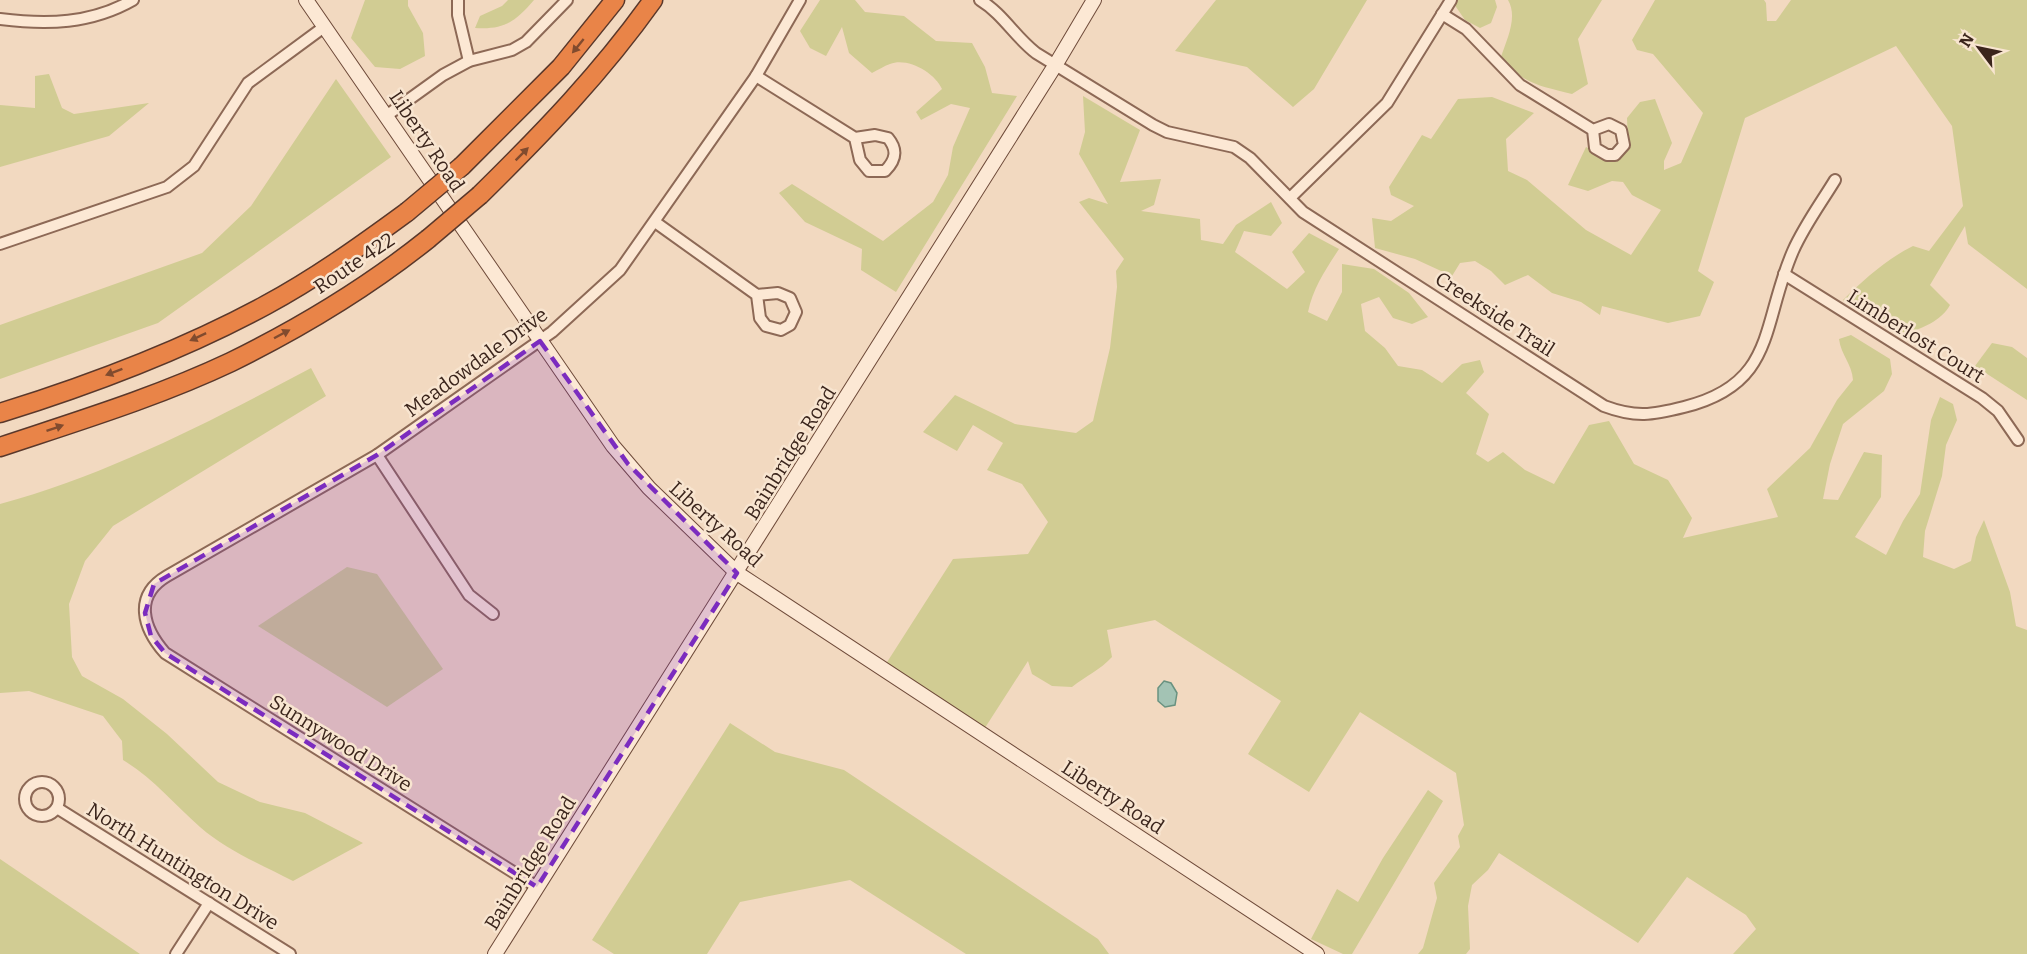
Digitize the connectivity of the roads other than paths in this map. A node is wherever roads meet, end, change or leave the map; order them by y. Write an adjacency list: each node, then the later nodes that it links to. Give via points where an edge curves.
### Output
1 (133, 0): 12 (street, via 96,17 36,24)
2 (306, 0): 13 (street, Liberty Road)
3 (458, 0): 14 (street)
4 (567, 0): 14 (street, via 526,42)
5 (615, 0): 27 (highway, Route 422, one-way to 27, bridge, via 561,67 462,166 361,246 266,305 168,351)
6 (653, 0): 29 (highway, Route 422, one-way to 6, bridge, via 136,401 231,362 396,265 480,195 559,117 595,77)
7 (800, 0): 16 (street, Meadowdale Drive)
8 (980, 0): 15 (street, Creekside Trail, via 1009,23 1023,43)
9 (1094, 0): 15 (street, Bainbridge Road)
10 (1450, 0): 11 (street)
11 (1442, 14): 18 (street, via 1466,29 1520,85); 21 (street, via 1387,103)
12 (0, 19)
13 (324, 27): 17 (street, Liberty Road); 23 (street, via 248,83 194,166 167,187)
14 (469, 62): 17 (street, via 442,75)
15 (1056, 64): 21 (street, Creekside Trail, via 1167,132 1234,147); 31 (street, Bainbridge Road)
16 (756, 76): 19 (street); 22 (street, Meadowdale Drive)
17 (386, 116): 26 (street, Liberty Road)
18 (1593, 130)
19 (855, 138)
20 (1835, 180): 24 (street, Creekside Trail, via 1799,240)
21 (1290, 198): 24 (street, Creekside Trail, via 1303,212 1604,406 1635,416 1710,401 1745,376 1762,348)
22 (655, 222): 25 (street); 26 (street, Meadowdale Drive, via 620,270)
23 (0, 244)
24 (1784, 274): 28 (street, Limberlost Court, via 1982,398 1998,411)
25 (757, 295)
26 (540, 341): 30 (street, Meadowdale Drive); 31 (street, Liberty Road, via 628,464)
27 (0, 414)
28 (2018, 440)
29 (0, 447)
30 (377, 455): 32 (street, Meadowdale Drive, via 154,584 147,595); 33 (street, via 469,596)
31 (737, 573): 35 (street, Bainbridge Road); 40 (street, Liberty Road)
32 (145, 613): 35 (street, Sunnywood Drive, via 151,636 165,653)
33 (493, 614)
34 (57, 808): 36 (street, North Huntington Drive)
35 (537, 887): 39 (street, Bainbridge Road)
36 (209, 903): 37 (street); 38 (street, North Huntington Drive)
37 (176, 954)
38 (290, 954)
39 (495, 954)
40 (1317, 954)

